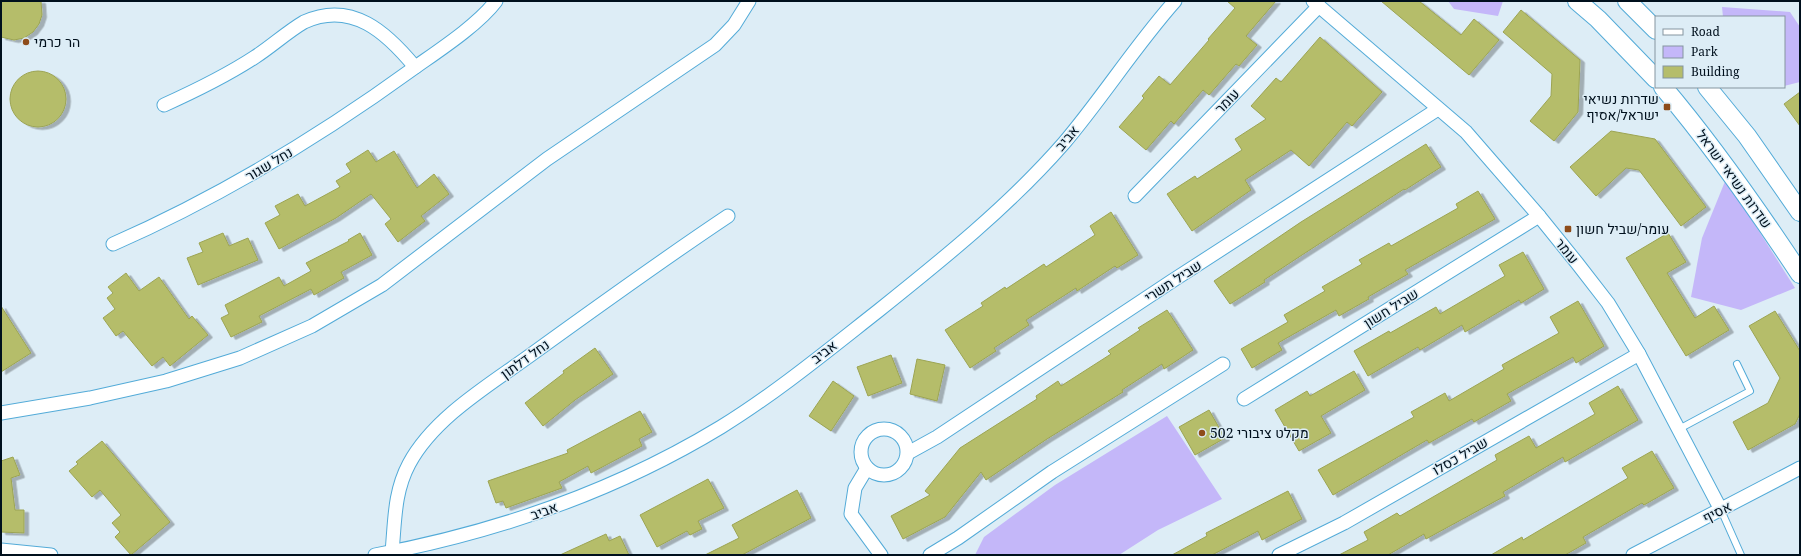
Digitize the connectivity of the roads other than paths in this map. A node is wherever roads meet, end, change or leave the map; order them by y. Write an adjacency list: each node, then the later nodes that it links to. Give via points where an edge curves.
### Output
1 (496, 1): 8 (street, נחל שגור, via 464,31)
2 (749, 1): 24 (street, via 734,25 715,45 552,155 382,284 312,326 240,358 166,381)
3 (1175, 1): 31 (street, אביב, via 1064,142 1014,194 897,296 772,392 716,430 669,457 612,484 490,529)
4 (1577, 1): 9 (street, via 1598,18)
5 (1627, 1): 7 (street)
6 (1316, 3): 13 (street, עומר); 14 (street, עומר)
7 (1655, 29)
8 (415, 67): 12 (street, via 392,40 369,21 350,14 331,12 304,22 230,72); 18 (street, נחל שגור, via 329,127 259,171 187,210)
9 (1655, 78)
10 (1664, 88): 19 (street, שדרות נשיאי ישראל, via 1702,133 1763,217)
11 (1708, 88): 15 (street, via 1747,136)
12 (164, 105)
13 (1438, 109): 17 (street, עומר, via 1466,132); 26 (street, שביל תשרי, via 937,437)
14 (1135, 196)
15 (1800, 212)
16 (728, 216): 31 (street, נחל דלתון, via 648,270 461,406 433,431 416,452 402,478 395,508)
17 (1538, 216): 20 (street, עומר, via 1608,303); 23 (street, שביל חשון)
18 (113, 244)
19 (1800, 274)
20 (1639, 354): 25 (street, עומר); 36 (street, שביל כסלו, via 1344,523)
21 (1223, 364): 35 (street, via 1052,472)
22 (1737, 364): 25 (lane, via 1750,390)
23 (1244, 399)
24 (1, 413)
25 (1678, 429): 29 (street, עומר)
26 (908, 453): 27 (street, via 902,468 889,475 873,473); 27 (street, via 903,438 898,433 891,430 876,430 862,446 863,461)
27 (867, 468): 34 (street, via 855,488 851,514)
28 (1800, 468): 29 (street, אסיף)
29 (1721, 510): 37 (street, אסיף); 38 (lane, עומר)
30 (1, 550): 32 (street)
31 (392, 552): 33 (street, אביב)
32 (51, 555)
33 (375, 555)
34 (881, 555)
35 (930, 555)
36 (1279, 555)
37 (1633, 555)
38 (1741, 555)

